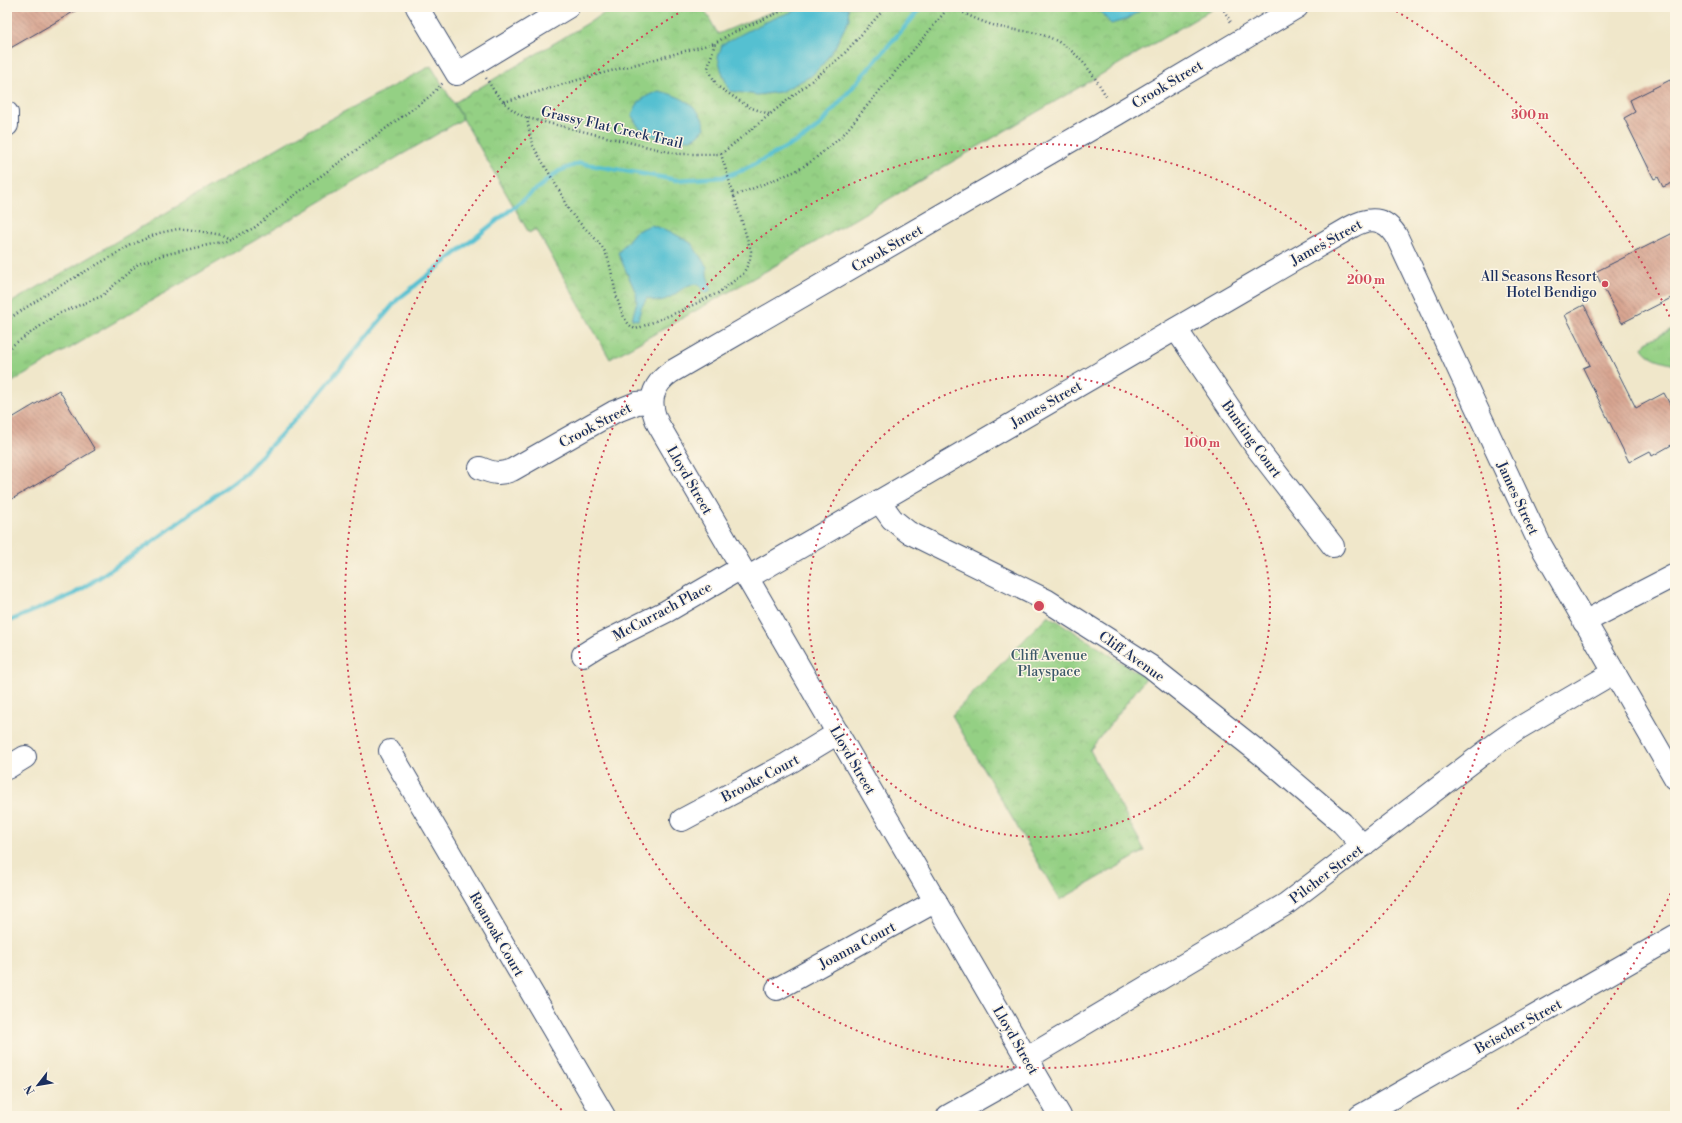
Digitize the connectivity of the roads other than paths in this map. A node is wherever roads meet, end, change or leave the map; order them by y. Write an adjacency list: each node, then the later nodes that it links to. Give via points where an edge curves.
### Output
1 (417, 7): 2 (street, via 457,74)
2 (568, 7)
3 (1297, 7): 4 (street, Crook Street)
4 (1275, 13): 8 (street, Crook Street, via 1117,114 671,372 654,390)
5 (7, 113): 6 (street)
6 (7, 125)
7 (1176, 329): 10 (street, James Street); 11 (street, Bunting Court, via 1252,442); 14 (street, James Street, via 1357,223 1374,219 1384,222 1396,235 1539,542)
8 (651, 402): 9 (street, Crook Street, via 637,403 614,412 512,470 496,473); 12 (street, Lloyd Street, via 658,424)
9 (480, 468)
10 (879, 501): 12 (street, James Street); 21 (street, Cliff Avenue, via 892,520 908,532 1046,600 1150,666 1262,754 1342,823)
11 (1334, 546)
12 (744, 573): 15 (street, McCurrach Place, via 598,645); 17 (street, Lloyd Street)
13 (1675, 575): 14 (street)
14 (1584, 622): 16 (street, James Street)
15 (584, 656)
16 (1614, 673): 19 (street, James Street); 21 (street, Pilcher Street, via 1514,731)
17 (838, 733): 20 (street, Brooke Court, via 776,770); 22 (street, Lloyd Street)
18 (390, 751): 26 (street, Roanoak Court)
19 (1675, 778)
20 (682, 820)
21 (1363, 846): 25 (street, Pilcher Street, via 1286,904)
22 (936, 901): 24 (street, Joanna Court); 25 (street, Lloyd Street)
23 (1675, 936): 29 (street, Beischer Street)
24 (777, 989)
25 (1030, 1063): 27 (street, Pilcher Street); 28 (street, Lloyd Street)
26 (604, 1116)
27 (948, 1116)
28 (1060, 1116)
29 (1360, 1116)

